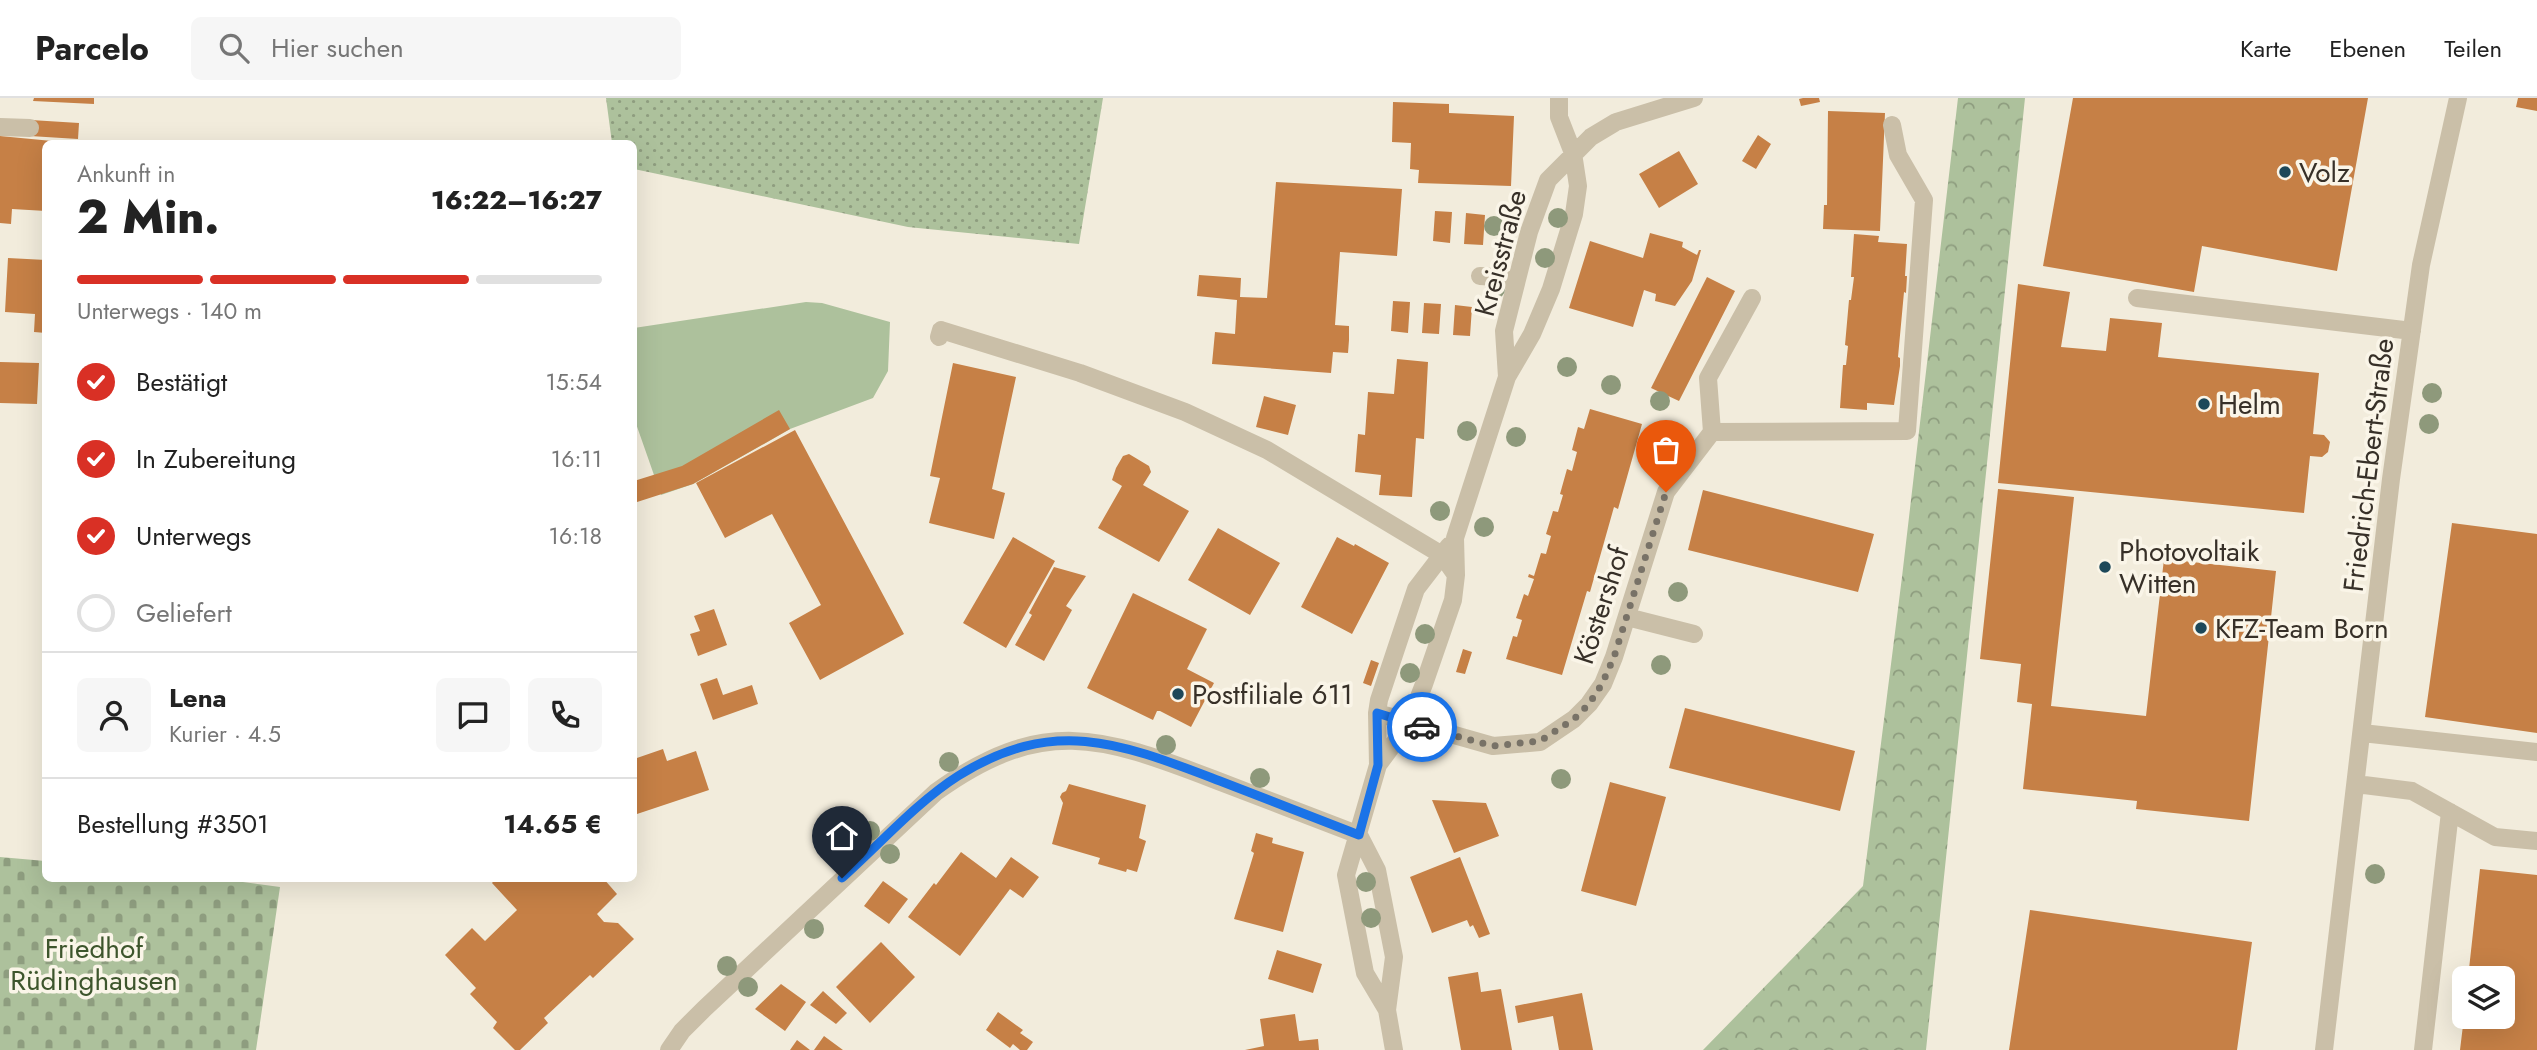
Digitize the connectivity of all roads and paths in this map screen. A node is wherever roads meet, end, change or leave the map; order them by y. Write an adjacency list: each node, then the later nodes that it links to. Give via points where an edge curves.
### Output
1 (1559, 98): 7 (street, via 1559,117)
2 (1694, 98): 7 (street, Kreisstraße, via 1616,122)
3 (2458, 98): 12 (street, Friedrich-Ebert-Straße, via 2421,265)
4 (1892, 125): 15 (street, via 1898,155 1924,200 1907,431)
5 (0, 127): 6 (street)
6 (30, 128)
7 (1573, 153): 9 (street, Kreisstraße, via 1548,180); 14 (street, Kreisstraße, via 1578,187 1574,214 1551,289)
8 (1480, 276): 9 (street)
9 (1515, 282): 14 (street, Kreisstraße, via 1504,331)
10 (2137, 298): 12 (street)
11 (1752, 299): 15 (street, via 1708,378)
12 (2412, 331): 23 (street, Friedrich-Ebert-Straße)
13 (939, 337): 17 (street, via 941,330 1185,412 1267,450)
14 (1507, 377): 16 (street, Kreisstraße)
15 (1712, 432): 19 (street, Köstershof, via 1666,492)
16 (1455, 538): 17 (street, Kreisstraße); 18 (street, Kreisstraße)
17 (1442, 555): 18 (street); 21 (street, Kreisstraße, via 1416,589)
18 (1456, 575): 22 (street, Kreisstraße, via 1453,600)
19 (1627, 617): 20 (street); 22 (street, Köstershof, via 1611,666 1589,704 1540,741 1493,746)
20 (1694, 634)
21 (1377, 713): 22 (street, Köstershof); 25 (street, Kreisstraße)
22 (1409, 723): 25 (street, Kreisstraße)
23 (2362, 733): 24 (street); 26 (street, Friedrich-Ebert-Straße)
24 (2537, 752)
25 (1378, 765): 28 (street, Kreisstraße)
26 (2356, 784): 27 (street, via 2412,791); 33 (street, Friedrich-Ebert-Straße)
27 (2450, 812): 29 (street, via 2495,837); 34 (street)
28 (1359, 835): 30 (street, Kreisstraße, via 1377,870 1394,957); 30 (street, Kreisstraße, via 1346,875 1350,903 1366,973); 31 (street, via 1141,751 1076,740 1006,751 936,792 704,1009)
29 (2537, 841)
30 (1387, 1010): 32 (street, Kreisstraße)
31 (669, 1050)
32 (1394, 1050)
33 (2324, 1050)
34 (2423, 1050)

